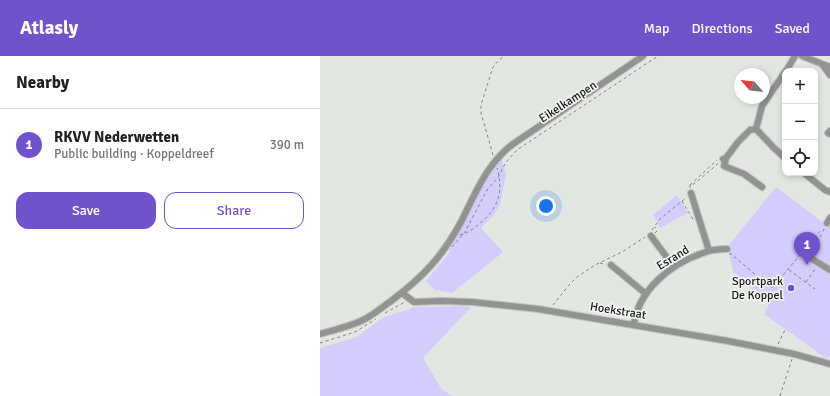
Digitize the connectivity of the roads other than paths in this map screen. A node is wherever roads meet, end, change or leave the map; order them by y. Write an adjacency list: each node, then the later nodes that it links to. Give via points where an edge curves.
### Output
1 (643, 56): 24 (street, Eikelkampen, via 504,151 485,175 440,257)
2 (795, 56): 6 (street)
3 (802, 56): 4 (street)
4 (822, 64): 5 (street); 7 (street)
5 (830, 67)
6 (788, 68)
7 (830, 75)
8 (782, 76): 9 (street, via 762,106)
9 (756, 129): 12 (street); 14 (street, via 750,130 723,159 724,166 744,174)
10 (830, 131): 11 (street)
11 (830, 134)
12 (782, 155)
13 (808, 176): 15 (street)
14 (762, 187)
15 (830, 192)
16 (691, 193): 19 (street)
17 (650, 234): 22 (street)
18 (727, 249): 19 (street, Esrand)
19 (708, 251): 22 (street, Esrand)
20 (809, 257): 23 (street)
21 (611, 265): 25 (street)
22 (674, 267): 25 (street, Esrand)
23 (830, 270)
24 (402, 293): 26 (street, Hoekstraat, via 414,302 472,302); 27 (street, Eikelkampen, via 360,321)
25 (646, 294): 26 (street, Esrand, via 636,310)
26 (634, 324): 28 (street, Hoekstraat, via 775,350)
27 (320, 334)
28 (830, 364)

